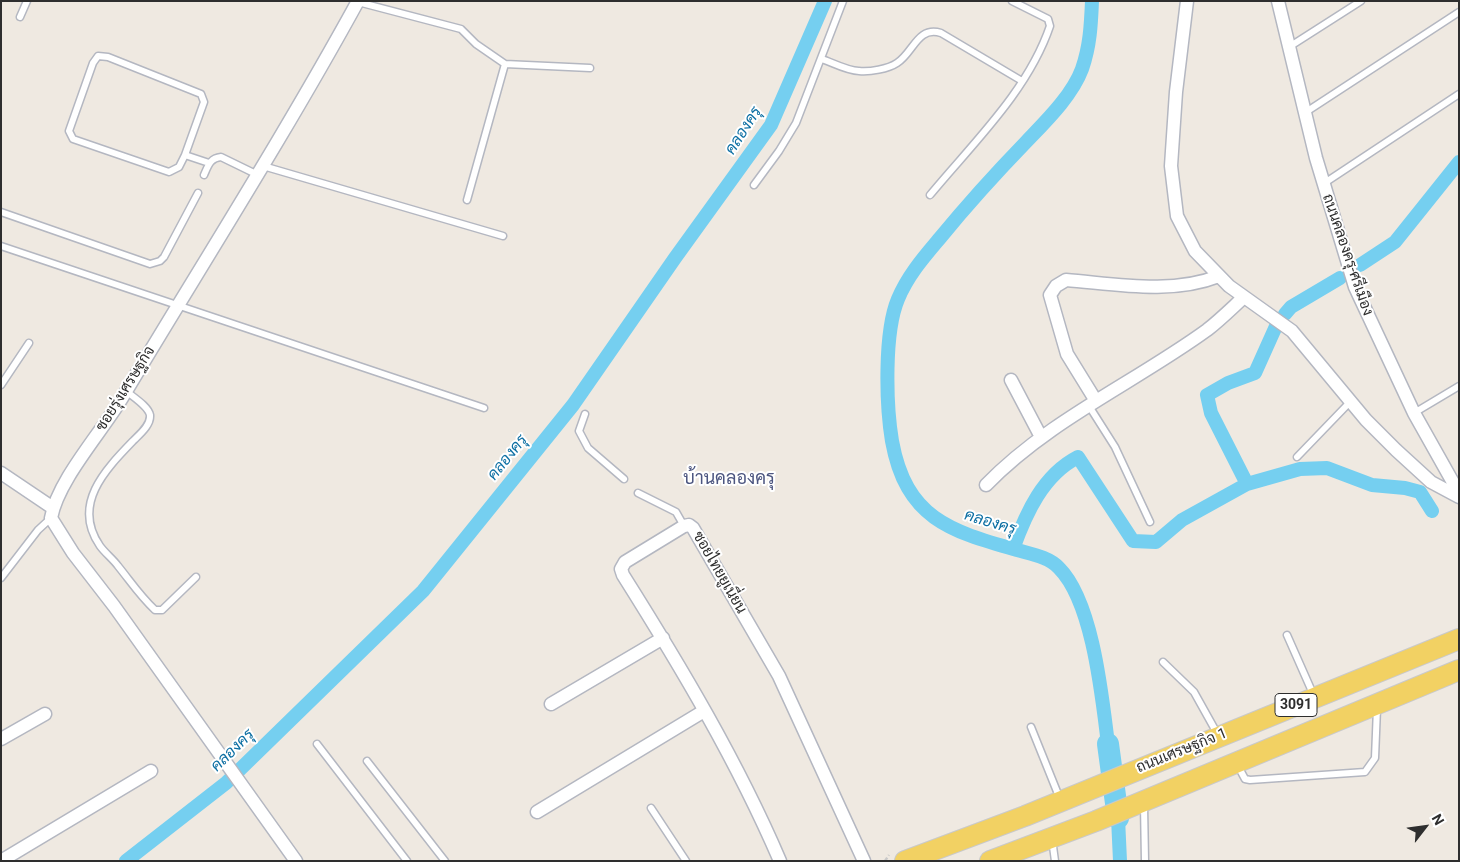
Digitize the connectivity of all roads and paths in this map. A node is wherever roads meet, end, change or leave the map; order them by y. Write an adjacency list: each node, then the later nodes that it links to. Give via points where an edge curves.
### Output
1 (27, 1): 9 (lane)
2 (843, 1): 11 (lane)
3 (1012, 1): 14 (lane, via 1048,19 1050,26 1042,51)
4 (1187, 1): 29 (street, via 1171,166 1177,216 1194,251)
5 (1278, 1): 10 (street, ถนนคลองครุ-ศรีเมือง)
6 (1361, 1): 10 (lane)
7 (358, 2): 12 (lane, via 460,29); 19 (street, ซอยรุ่งเศรษฐกิจ)
8 (1459, 12): 16 (lane)
9 (20, 17)
10 (1288, 48): 16 (street, ถนนคลองครุ-ศรีเมือง)
11 (822, 59): 14 (lane, via 858,72 875,70 896,64 923,33 932,30); 22 (lane, via 796,122)
12 (505, 64): 13 (lane); 25 (lane)
13 (590, 68)
14 (1022, 81): 24 (lane)
15 (1459, 94): 21 (lane)
16 (1306, 112): 21 (street, ถนนคลองครุ-ศรีเมือง)
17 (185, 155): 17 (lane, via 179,166 169,172 73,139 69,131 98,56 108,57 201,94 204,102); 18 (lane)
18 (209, 164): 19 (lane, via 214,158 221,157); 20 (lane)
19 (260, 170): 27 (lane); 31 (street, ซอยรุ่งเศรษฐกิจ)
20 (204, 176)
21 (1323, 184): 40 (street, ถนนคลองครุ-ศรีเมือง, via 1355,287)
22 (754, 185)
23 (198, 193): 26 (lane, via 164,257 160,262 150,264)
24 (930, 195)
25 (467, 200)
26 (1, 212)
27 (504, 236)
28 (1, 246): 31 (lane)
29 (1219, 276): 30 (street); 38 (street, via 1171,288 1066,280 1056,286 1050,294 1067,354)
30 (1244, 298): 37 (street, via 1292,332); 38 (street, via 1207,330)
31 (177, 306): 36 (street, ซอยรุ่งเศรษฐกิจ); 39 (lane)
32 (29, 343): 34 (lane)
33 (1011, 380): 42 (street)
34 (1, 385)
35 (1459, 386): 40 (lane)
36 (126, 391): 50 (street, ซอยรุ่งเศรษฐกิจ, via 59,493); 53 (lane, via 148,411 150,417 146,428 108,467 93,490 90,524 100,545 154,610 162,610)
37 (1351, 401): 43 (lane); 49 (street, via 1366,420 1424,475)
38 (1093, 404): 42 (street); 51 (lane)
39 (484, 408)
40 (1414, 413): 48 (street, ถนนคลองครุ-ศรีเมือง)
41 (586, 414): 45 (lane, via 579,432 588,448)
42 (1041, 437): 46 (street, via 1008,462)
43 (1296, 457)
44 (1, 473): 50 (street)
45 (624, 479)
46 (986, 485)
47 (638, 493): 52 (lane, via 676,512)
48 (1459, 493)
49 (1459, 497)
50 (52, 513): 54 (lane); 79 (street, via 74,553)
51 (1150, 522)
52 (684, 526): 56 (street, ซอยไทยยูเนี่ยน, via 625,562 621,569); 84 (street, ซอยไทยยูเนี่ยน, via 689,524 693,528 779,676)
53 (196, 577)
54 (1, 578)
55 (1287, 635): 60 (lane)
56 (663, 638): 61 (street); 63 (street, ซอยไทยยูเนี่ยน)
57 (1459, 639): 60 (main road, ถนนเศรษฐกิจ 1 / 3091)
58 (1163, 662): 66 (lane, via 1194,692)
59 (1459, 670): 62 (main road, ถนนเศรษฐกิจ 1 / 3091)
60 (1315, 697): 66 (main road, ถนนเศรษฐกิจ 1 / 3091)
61 (551, 704)
62 (1377, 704): 70 (main road, ถนนเศรษฐกิจ 1 / 3091); 70 (lane, via 1375,758 1365,772 1250,780 1240,773)
63 (704, 711): 75 (street); 83 (street, ซอยไทยยูเนี่ยน, via 754,800)
64 (45, 714): 67 (street)
65 (1031, 727): 72 (lane)
66 (1218, 736): 72 (main road, ถนนเศรษฐกิจ 1 / 3091)
67 (1, 739)
68 (317, 744): 80 (lane)
69 (367, 761): 81 (lane)
70 (1237, 762): 73 (main road, ถนนเศรษฐกิจ 1 / 3091)
71 (151, 771): 78 (street)
72 (1060, 800): 77 (main road, ถนนเศรษฐกิจ 1 / 3091, via 1025,816)
73 (1141, 802): 76 (main road, ถนนเศรษฐกิจ 1 / 3091); 88 (lane)
74 (651, 808): 82 (lane)
75 (537, 812)
76 (1052, 838): 86 (main road, ถนนเศรษฐกิจ 1 / 3091); 87 (lane)
77 (897, 858): 85 (path)
78 (2, 861)
79 (296, 861)
80 (407, 861)
81 (445, 861)
82 (686, 861)
83 (780, 861)
84 (864, 861)
85 (885, 861)
86 (990, 861)
87 (1055, 861)
88 (1145, 861)

